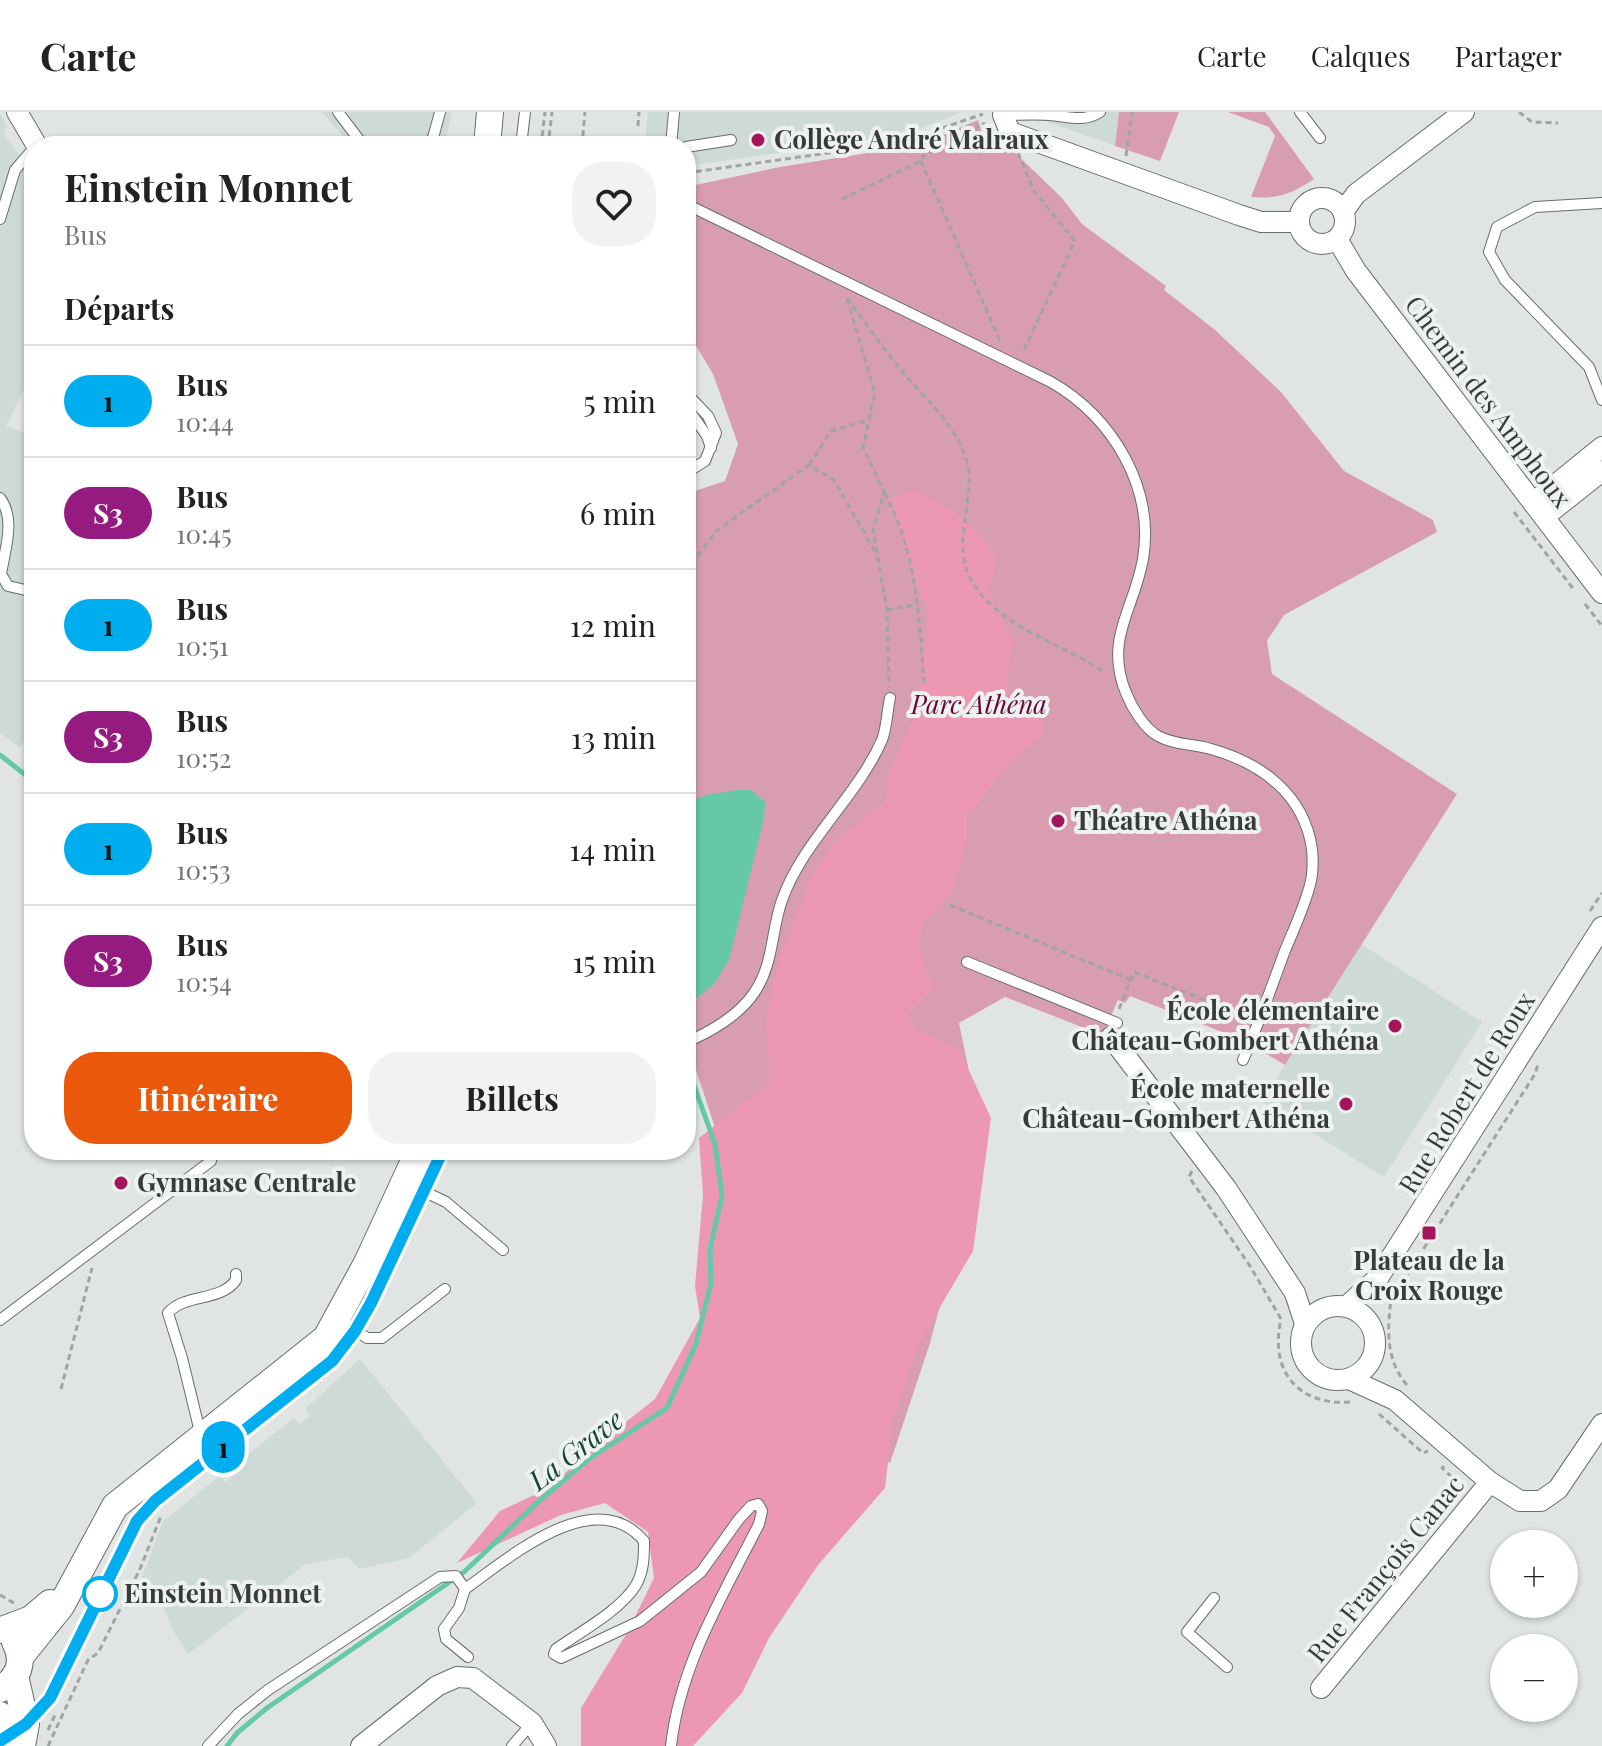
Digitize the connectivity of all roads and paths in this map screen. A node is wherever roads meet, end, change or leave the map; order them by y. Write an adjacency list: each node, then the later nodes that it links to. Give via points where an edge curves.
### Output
1 (338, 112): 18 (lane)
2 (440, 112): 19 (lane)
3 (490, 112): 20 (street)
4 (525, 112): 21 (lane)
5 (545, 112): 22 (path)
6 (552, 112): 23 (path)
7 (585, 112): 24 (path)
8 (639, 112): 17 (path)
9 (674, 112): 25 (lane)
10 (1100, 112): 15 (lane, via 1075,119 1050,115)
11 (1132, 112): 31 (path)
12 (1300, 112): 26 (lane)
13 (1464, 112): 36 (street, via 1356,194)
14 (1519, 112): 16 (path, via 1532,122)
15 (1006, 120): 31 (street); 40 (path, via 1034,191 1075,241)
16 (1558, 123)
17 (638, 126)
18 (356, 136)
19 (434, 136)
20 (488, 136)
21 (522, 136)
22 (542, 136)
23 (549, 136)
24 (583, 136)
25 (672, 136)
26 (1320, 138)
27 (731, 140): 28 (lane)
28 (696, 145)
29 (24, 160): 37 (lane, via 15,170)
30 (921, 161): 32 (path, via 992,119 984,114 885,145); 33 (path); 40 (path)
31 (1122, 171): 38 (street, via 1261,222)
32 (696, 172)
33 (842, 199)
34 (1602, 203): 41 (lane, via 1535,207 1497,227 1489,252 1505,280 1589,367)
35 (696, 209): 40 (lane)
36 (1343, 212): 38 (street, via 1333,200 1317,199 1303,207); 39 (street, via 1345,224)
37 (0, 219)
38 (1298, 222): 39 (street, via 1303,236 1316,244)
39 (1337, 239): 52 (street, Chemin des Amphoux)
40 (1012, 363): 60 (lane, via 1084,403 1111,433 1132,473 1144,538 1143,560 1116,656)
41 (1602, 400)
42 (696, 403): 46 (lane, via 716,433)
43 (696, 420): 46 (lane)
44 (869, 420): 47 (path, via 831,431); 50 (path, via 863,447); 60 (path, via 875,393 845,296 958,442 968,467 963,527 966,569 974,585 1005,616)
45 (1602, 447): 52 (street)
46 (712, 450): 48 (lane)
47 (809, 465): 53 (path, via 834,480); 54 (path, via 716,531)
48 (696, 467)
49 (1602, 471): 52 (street)
50 (884, 492): 53 (path, via 873,530); 57 (path, via 903,530)
51 (0, 498): 55 (lane, via 9,525 1,574 8,586)
52 (1539, 510): 56 (street, Chemin des Amphoux)
53 (878, 556): 58 (path)
54 (696, 558)
55 (24, 590)
56 (1602, 593)
57 (918, 604): 58 (path); 59 (path)
58 (887, 610): 61 (path)
59 (924, 683)
60 (1124, 686): 67 (lane, via 1156,735 1258,767 1282,786 1301,816 1311,846 1311,883)
61 (890, 698): 69 (lane, via 883,737 782,900 768,965 753,994 728,1019)
62 (950, 905): 65 (path)
63 (1602, 927): 77 (street, Rue Robert de Roux)
64 (967, 962): 68 (lane)
65 (1131, 980): 66 (path); 67 (path, via 1134,972)
66 (1119, 1006)
67 (1258, 1021): 71 (lane)
68 (1114, 1030): 79 (street)
69 (696, 1037)
70 (1539, 1057): 89 (path, via 1535,1074 1391,1300 1392,1361)
71 (1243, 1060)
72 (211, 1161): 74 (lane)
73 (414, 1167): 75 (lane); 85 (street)
74 (98, 1246): 82 (lane); 88 (path)
75 (503, 1250)
76 (236, 1274): 92 (lane, via 227,1290 168,1313)
77 (1374, 1284): 80 (street, Rue Robert de Roux); 83 (street, Rue Robert de Roux)
78 (445, 1289): 85 (lane, via 382,1338 367,1338)
79 (1295, 1293): 81 (street); 84 (street)
80 (1347, 1306): 81 (street); 83 (street)
81 (1322, 1308): 84 (street)
82 (0, 1320)
83 (1368, 1320): 86 (street, via 1374,1332)
84 (1305, 1324): 87 (street, via 1300,1344 1305,1363 1320,1377)
85 (347, 1325): 92 (street); 106 (lane, via 332,1361 155,1501 137,1521 50,1698)
86 (1373, 1356): 87 (street); 90 (street)
87 (1349, 1379): 90 (street)
88 (61, 1389)
89 (1416, 1393)
90 (1395, 1400): 93 (street)
91 (1602, 1424): 94 (street, via 1558,1489 1541,1501 1520,1501)
92 (201, 1438): 96 (street, via 115,1506)
93 (1456, 1452): 94 (street); 95 (path, via 1442,1468)
94 (1490, 1482): 95 (street, Rue François Canac)
95 (1476, 1499): 104 (street, Rue François Canac)
96 (74, 1582): 99 (street, via 31,1619); 103 (street)
97 (460, 1582): 101 (lane, via 459,1608 444,1629 446,1639); 108 (lane, via 440,1577 427,1583 268,1690); 112 (lane, via 562,1527 589,1520 617,1521 634,1529 644,1541 644,1563 636,1584 623,1600 556,1649 554,1654 561,1658 640,1621 701,1572 739,1519 758,1504 759,1524 698,1643)
98 (1214, 1598): 102 (lane, via 1187,1632)
99 (1, 1630): 103 (street, via 15,1641)
100 (98, 1653): 107 (path, via 88,1660)
101 (468, 1657)
102 (1227, 1667)
103 (12, 1674): 106 (street)
104 (1321, 1688)
105 (532, 1723): 109 (street, via 473,1678 457,1677 437,1686); 110 (lane); 111 (street)
106 (11, 1735)
107 (48, 1746)
108 (208, 1746)
109 (361, 1746)
110 (512, 1746)
111 (546, 1746)
112 (671, 1746)

